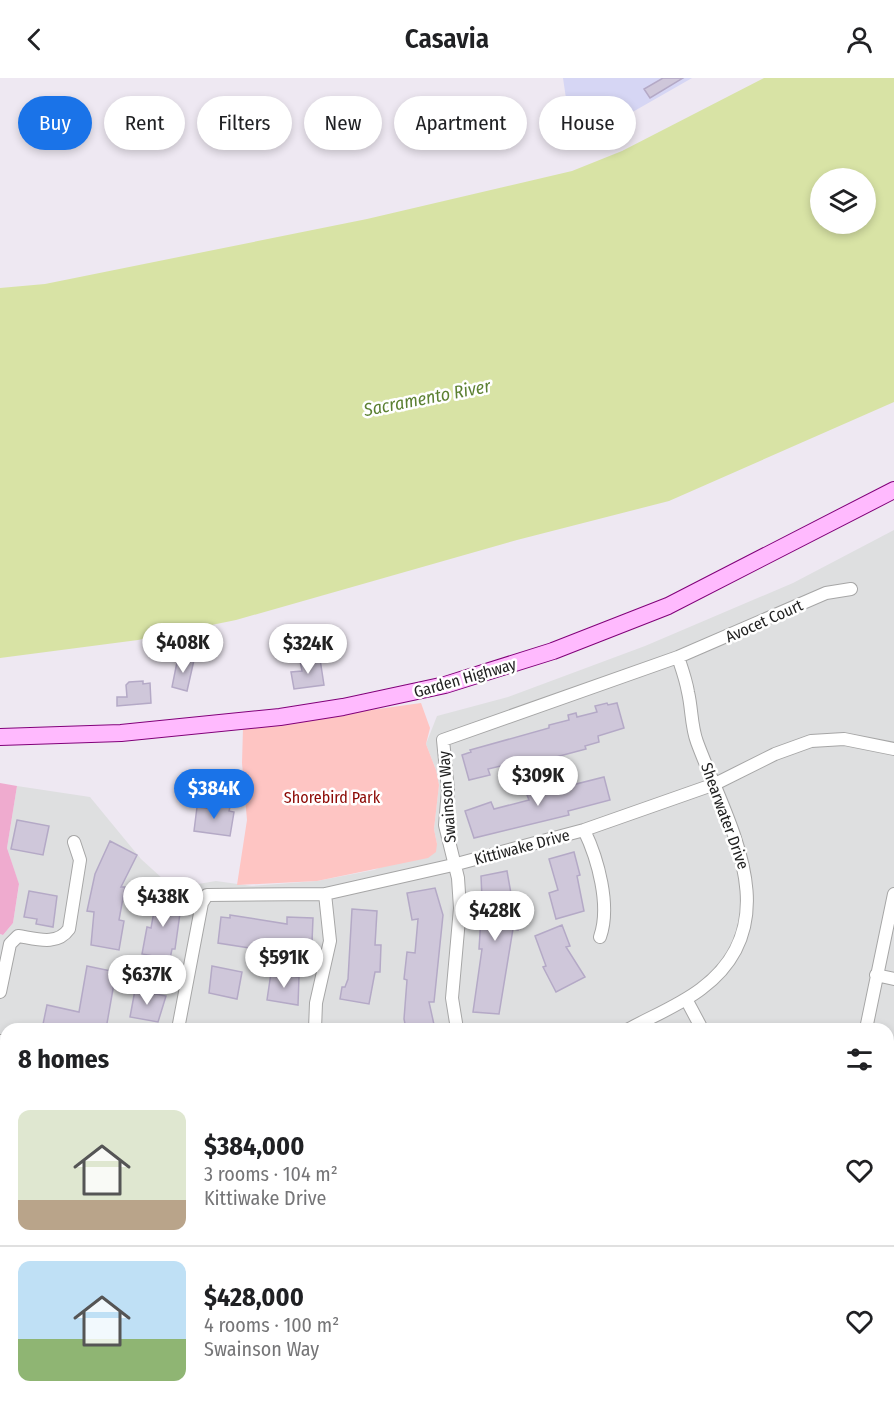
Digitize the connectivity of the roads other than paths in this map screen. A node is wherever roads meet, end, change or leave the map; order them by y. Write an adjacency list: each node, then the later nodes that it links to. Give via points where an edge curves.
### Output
1 (894, 490): 4 (main road, Garden Highway, via 668,606 553,651 445,685 280,717 121,733)
2 (851, 589): 3 (street, Avocet Court, via 826,592)
3 (678, 657): 6 (street, Shearwater Drive, via 696,740); 9 (street, Swainson Way, via 443,740 448,790 445,825)
4 (0, 737)
5 (894, 749): 6 (street, Kittiwake Drive, via 844,739 811,741)
6 (715, 784): 7 (street, Kittiwake Drive); 16 (street, Shearwater Drive, via 745,867 748,900 738,942 718,974)
7 (584, 830): 9 (street, Kittiwake Drive); 12 (street, via 603,905)
8 (74, 842): 15 (street, via 80,860 69,928 63,938 18,936 9,944)
9 (453, 865): 10 (street, Kittiwake Drive); 19 (street, Swainson Way, via 460,908 452,998)
10 (326, 894): 17 (street, Kittiwake Drive, via 207,896 202,903); 18 (street, via 330,941)
11 (894, 894): 13 (street)
12 (600, 937)
13 (876, 975): 14 (street); 22 (street)
14 (894, 979)
15 (0, 992)
16 (686, 999): 20 (street, Shearwater Drive); 21 (street)
17 (179, 1023)
18 (315, 1023)
19 (456, 1023)
20 (640, 1023)
21 (699, 1023)
22 (867, 1023)

